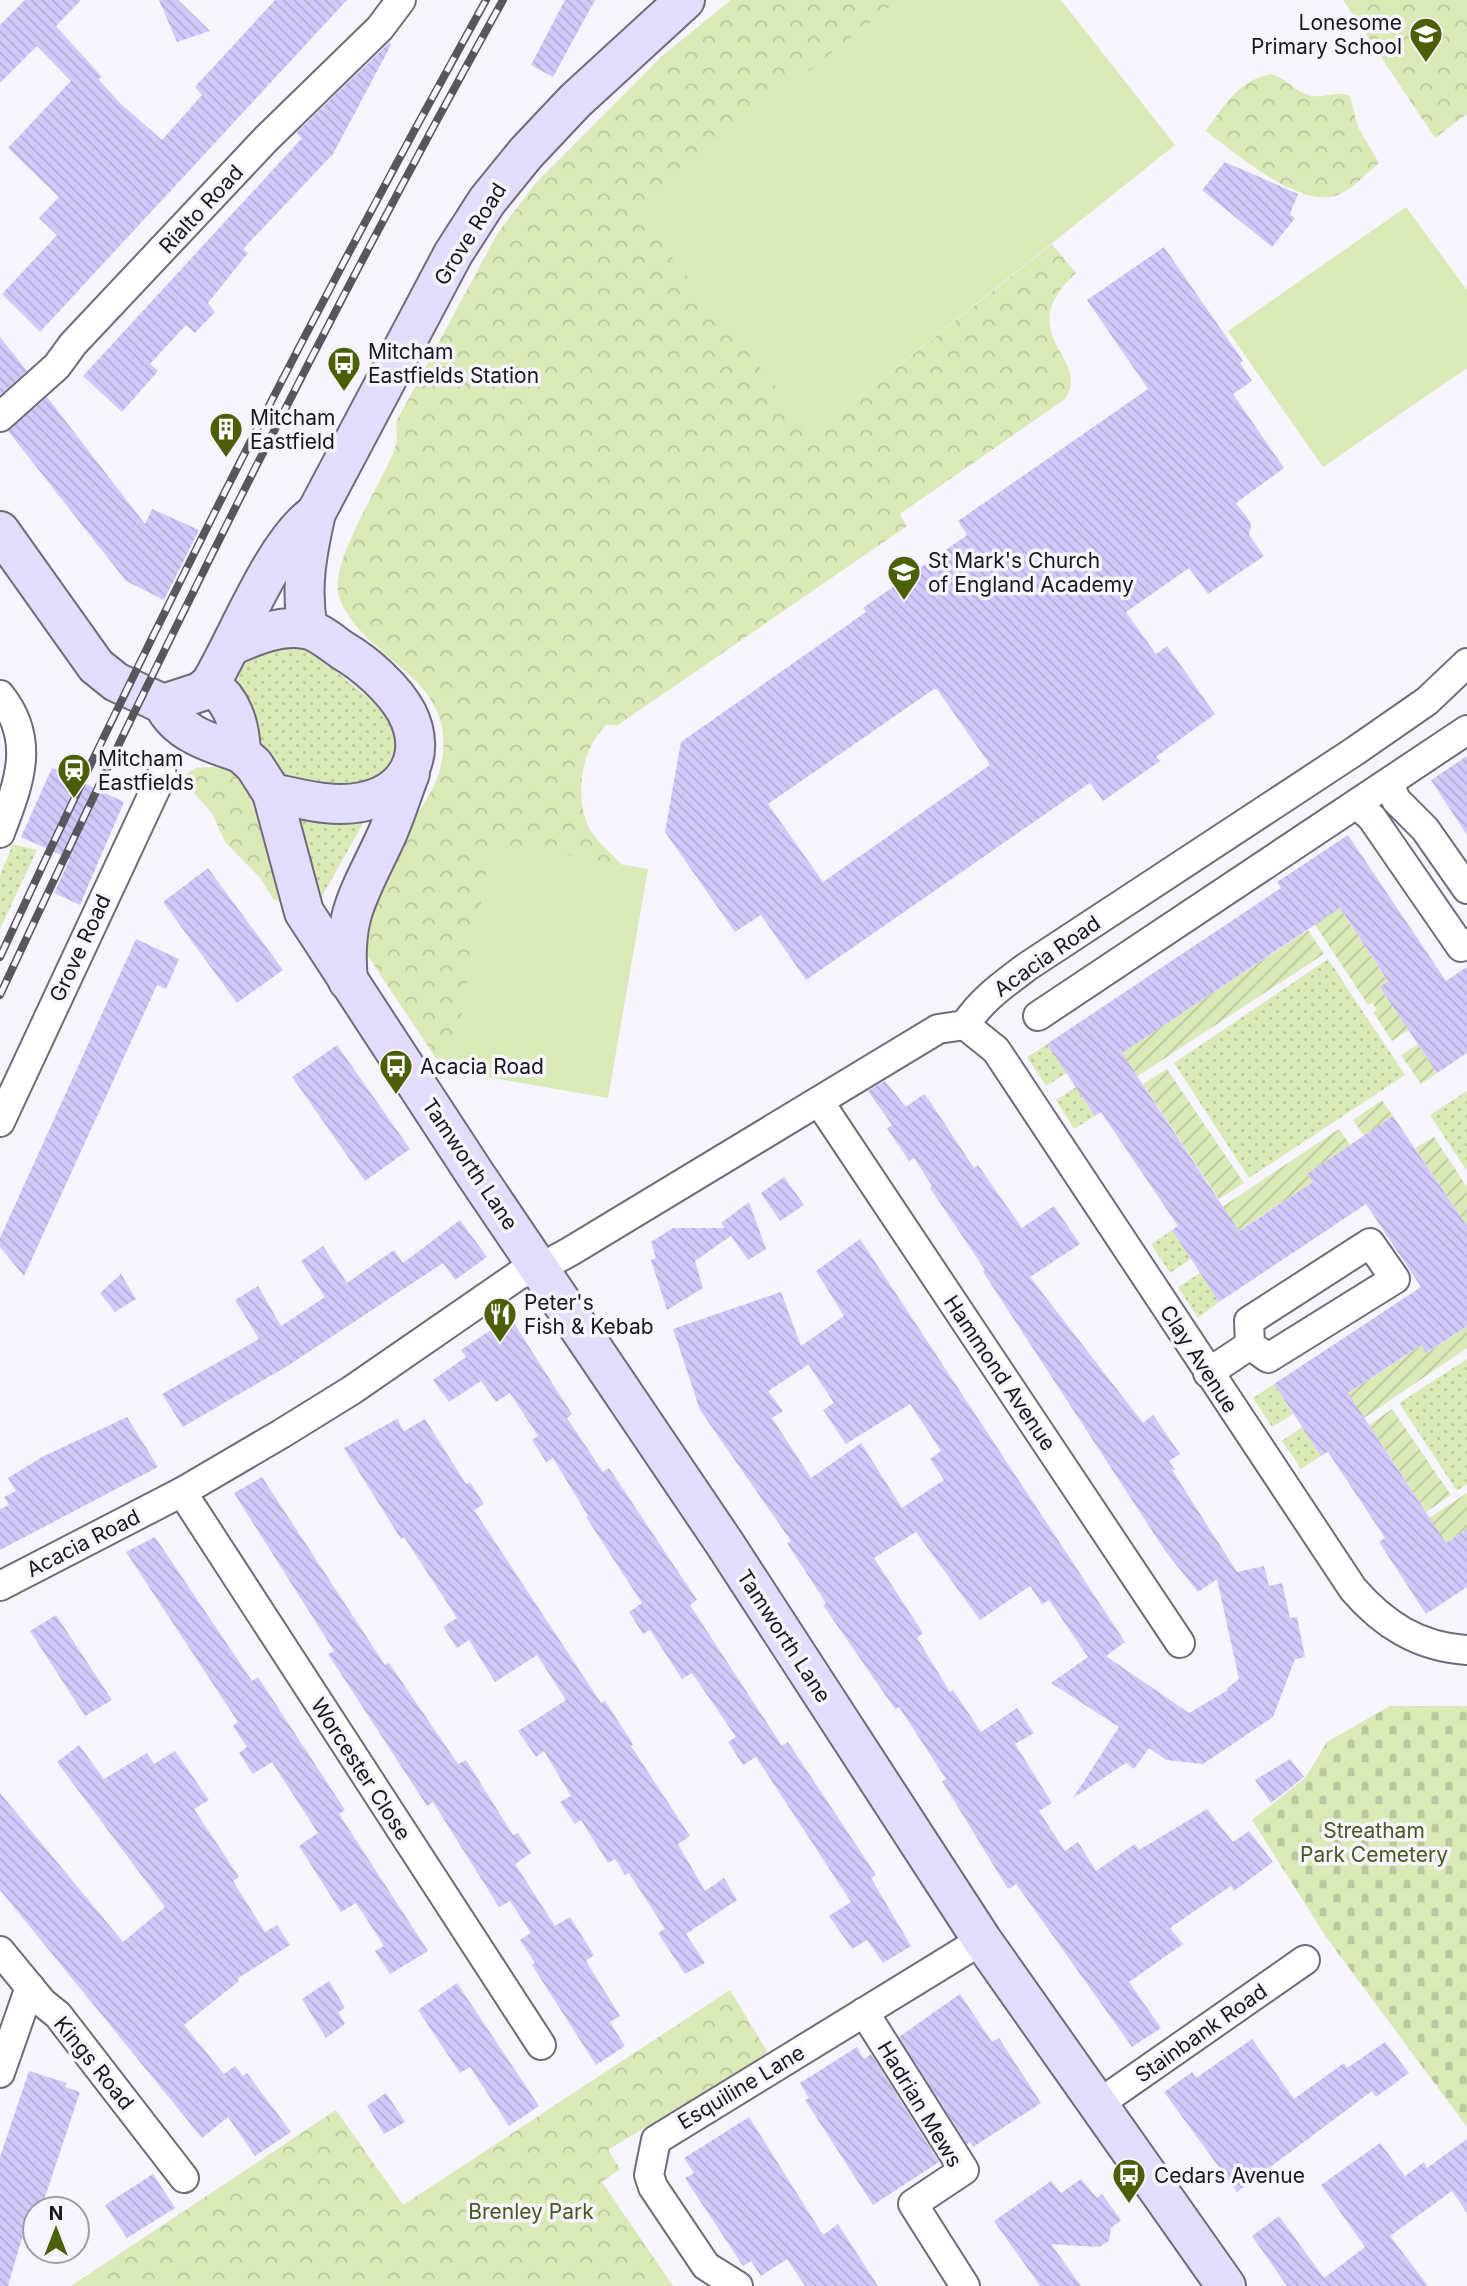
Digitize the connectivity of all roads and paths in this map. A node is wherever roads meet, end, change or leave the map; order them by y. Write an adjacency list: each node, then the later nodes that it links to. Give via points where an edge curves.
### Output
1 (401, 0): 3 (street, Rialto Road, via 380,29 266,139 57,366)
2 (685, 0): 4 (street, Grove Road, via 575,101 487,201 453,254)
3 (0, 417)
4 (316, 513): 6 (street, Grove Road, via 302,599); 7 (street, Grove Road, via 299,527)
5 (0, 531): 11 (street, via 86,656 106,675)
6 (308, 629): 7 (street, via 260,634); 15 (street, via 368,670 407,712 415,743)
7 (233, 645): 9 (street)
8 (1467, 663): 13 (street, Acacia Road, via 1427,701)
9 (210, 684): 11 (street); 14 (street, via 225,695 240,730)
10 (0, 695): 19 (street, via 14,717 22,762 17,795)
11 (163, 704): 14 (street, via 172,722 212,744)
12 (1467, 730): 18 (street)
13 (1355, 751): 18 (street); 24 (street, Acacia Road, via 1028,966 993,992)
14 (241, 752): 17 (street)
15 (411, 771): 17 (street, via 390,791 363,802 322,803); 22 (street, Tamworth Lane, via 351,910 345,951)
16 (162, 775): 26 (street, Grove Road)
17 (272, 793): 22 (street, Tamworth Lane, via 304,912)
18 (1374, 794): 20 (street, via 1396,800 1425,829); 21 (street, via 1372,818 1461,947); 23 (street)
19 (0, 833)
20 (1467, 889)
21 (1467, 943)
22 (348, 981): 27 (street, Tamworth Lane)
23 (1038, 1016)
24 (965, 1025): 25 (street, Acacia Road, via 938,1029); 29 (street, Clay Avenue, via 996,1050)
25 (820, 1103): 27 (street, Acacia Road); 32 (street, Hammond Avenue)
26 (0, 1122)
27 (540, 1269): 30 (street, Acacia Road, via 520,1274 352,1390); 34 (street, Tamworth Lane)
28 (1250, 1345): 28 (street, via 1249,1321 1370,1243 1395,1279 1268,1358); 29 (street)
29 (1208, 1373): 33 (street, Clay Avenue, via 1336,1567 1371,1611 1418,1641)
30 (182, 1492): 31 (street, Acacia Road); 39 (street, Worcester Close)
31 (0, 1586)
32 (1180, 1643)
33 (1467, 1650)
34 (982, 1940): 38 (street, Esquiline Lane); 41 (street, Tamworth Lane)
35 (0, 1951): 37 (street, Kings Road)
36 (1306, 1960): 41 (street, Stainbank Road)
37 (30, 1987): 40 (street); 42 (street, Kings Road, via 58,2015)
38 (864, 2012): 43 (street, Esquiline Lane, via 656,2140 649,2175 653,2187 706,2266); 44 (street, Hadrian Mews, via 964,2170 913,2204)
39 (541, 2045)
40 (0, 2073)
41 (1097, 2105): 45 (street, Tamworth Lane)
42 (184, 2178)
43 (738, 2286)
44 (965, 2286)
45 (1226, 2286)

